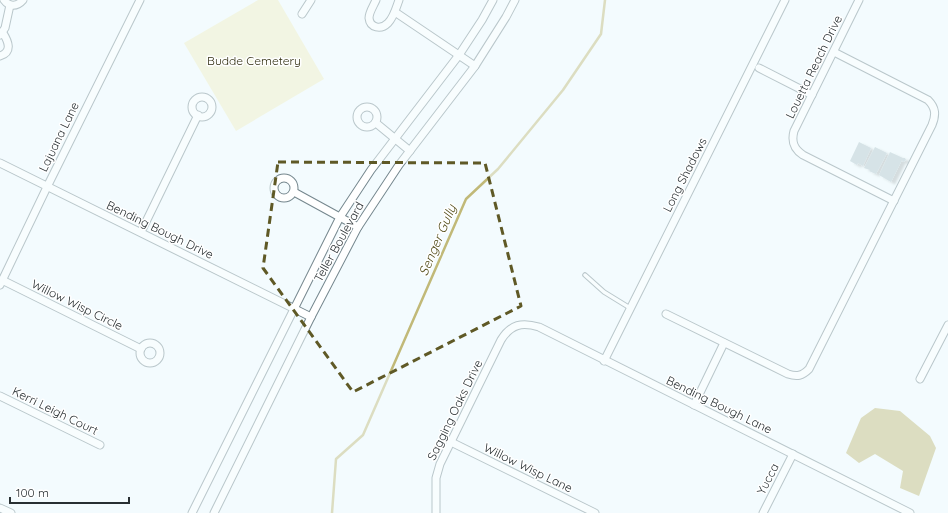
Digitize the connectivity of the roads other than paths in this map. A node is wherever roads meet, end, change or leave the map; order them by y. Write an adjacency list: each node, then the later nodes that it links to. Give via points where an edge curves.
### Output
1 (22, 0): 10 (street, via 16,5)
2 (140, 0): 25 (street, Lajuana Lane)
3 (311, 0): 12 (street)
4 (376, 0): 11 (street, via 369,19 376,27 388,23)
5 (399, 0): 11 (street)
6 (493, 0): 15 (street, Teller Boulevard)
7 (515, 0): 17 (street, Teller Boulevard)
8 (785, 0): 33 (street, Long Shadows)
9 (860, 0): 14 (street, Louetta Reach Drive)
10 (7, 2): 13 (street)
11 (395, 12): 15 (street)
12 (302, 14)
13 (1, 34): 16 (street, via 8,40 9,46 7,52)
14 (834, 52): 19 (street, Louetta Reach Drive); 27 (street, via 923,97 935,108 934,120)
15 (459, 55): 17 (street); 22 (street, Teller Boulevard)
16 (0, 56)
17 (475, 66): 23 (street, Teller Boulevard)
18 (758, 68): 19 (street)
19 (812, 95): 27 (street, Louetta Reach Drive, via 794,131 793,144 796,149 803,155)
20 (198, 115): 30 (street)
21 (376, 123): 22 (street)
22 (395, 138): 23 (street); 28 (street, Teller Boulevard)
23 (410, 151): 29 (street, Teller Boulevard)
24 (0, 163): 25 (street, Bending Bough Drive)
25 (47, 187): 30 (street, Bending Bough Drive); 32 (street, Lajuana Lane)
26 (294, 192): 28 (street)
27 (894, 201): 39 (street, via 806,373 798,376 788,374)
28 (340, 217): 29 (street); 34 (street, Teller Boulevard)
29 (358, 227): 36 (street, Teller Boulevard)
30 (141, 232): 34 (street, Bending Bough Drive)
31 (585, 275): 33 (lane, via 604,292)
32 (1, 283): 40 (street, Willow Wisp Circle)
33 (630, 308): 41 (street, Long Shadows)
34 (294, 309): 36 (street, Bending Bough Drive); 50 (street, Teller Boulevard)
35 (666, 314): 39 (street)
36 (311, 317): 51 (street, Teller Boulevard)
37 (948, 325): 42 (street)
38 (516, 326): 41 (street, Bending Bough Lane, via 522,324 539,327); 45 (street, Sagging Oaks Drive, via 502,340)
39 (724, 343): 44 (street)
40 (142, 349)
41 (604, 361): 44 (street, Bending Bough Lane)
42 (920, 379)
43 (0, 396): 46 (street, Kerri Leigh Court)
44 (694, 405): 47 (street, Bending Bough Lane)
45 (451, 442): 52 (street, Sagging Oaks Drive, via 436,478); 53 (street, Willow Wisp Lane)
46 (100, 445)
47 (793, 454): 54 (street, Yucca); 55 (street, Bending Bough Lane)
48 (0, 508): 49 (street)
49 (10, 513)
50 (192, 513)
51 (214, 513)
52 (436, 513)
53 (595, 513)
54 (763, 513)
55 (910, 513)

